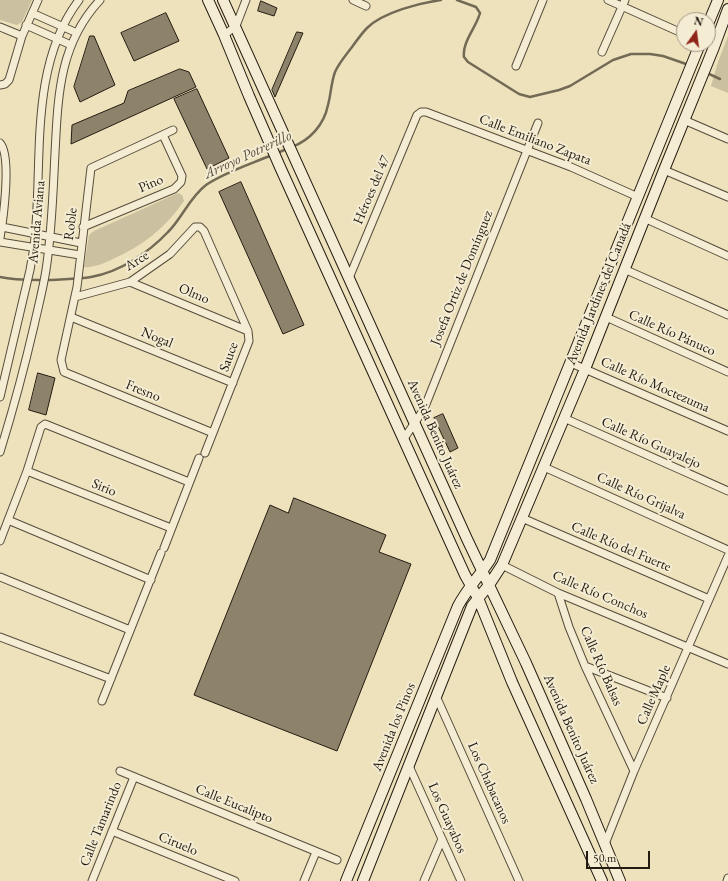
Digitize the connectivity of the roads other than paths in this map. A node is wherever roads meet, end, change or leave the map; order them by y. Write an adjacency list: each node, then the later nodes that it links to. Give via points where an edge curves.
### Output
1 (38, 0): 14 (street)
2 (79, 0): 17 (street, Avenida Aviana)
3 (100, 0): 21 (street, Avenida Aviana)
4 (208, 0): 23 (street)
5 (223, 0): 18 (street, Avenida Benito Juárez)
6 (246, 0): 18 (street)
7 (353, 0): 12 (street)
8 (543, 0): 30 (street)
9 (608, 0): 11 (street)
10 (718, 0): 15 (street)
11 (624, 3): 20 (street); 27 (street)
12 (366, 6)
13 (728, 9): 22 (street, Avenida Jardines del Canadá)
14 (32, 12): 16 (street); 17 (street)
15 (713, 12)
16 (26, 25): 24 (street); 25 (street)
17 (63, 26): 21 (street); 25 (street, Avenida Aviana)
18 (236, 26): 23 (street); 58 (street, Avenida Benito Juárez)
19 (0, 27): 24 (street)
20 (676, 30)
21 (77, 33): 26 (street, Avenida Aviana)
22 (716, 34)
23 (224, 35): 75 (street, via 280,167)
24 (22, 36): 31 (street, via 10,80)
25 (57, 39): 26 (street); 48 (street, Avenida Aviana, via 45,80 42,106)
26 (71, 44): 49 (street, Avenida Aviana, via 58,105)
27 (602, 52)
28 (696, 52): 41 (street, Avenida Jardines del Canadá)
29 (710, 52): 33 (street, Avenida Jardines del Canadá)
30 (516, 66)
31 (3, 84)
32 (421, 112): 39 (street, Calle Emiliano Zapata); 58 (street, Héroes del 47, via 417,115)
33 (684, 120): 37 (street); 40 (street, Avenida Jardines del Canadá)
34 (538, 123): 39 (street, Josefa Ortiz de Domínguez)
35 (174, 130): 36 (street, Roble)
36 (163, 135): 46 (street, Roble, via 91,168); 46 (street, Pino, via 182,176 181,182 174,189)
37 (728, 139)
38 (0, 143): 43 (street, via 6,155)
39 (528, 151): 41 (street, Calle Emiliano Zapata); 72 (street, Josefa Ortiz de Domínguez, via 424,409)
40 (664, 170): 42 (street); 44 (street, Avenida Jardines del Canadá)
41 (638, 197): 65 (street, Avenida Jardines del Canadá)
42 (728, 197)
43 (2, 203): 45 (street)
44 (644, 218): 56 (street); 57 (street, Avenida Jardines del Canadá)
45 (2, 227): 48 (street); 50 (street)
46 (83, 227): 52 (street, Roble)
47 (200, 227): 59 (street, Arce, via 195,227 170,254); 64 (street, Sauce)
48 (36, 234): 49 (street); 53 (street, Avenida Aviana)
49 (50, 237): 52 (street); 54 (street, Avenida Aviana)
50 (0, 238)
51 (0, 242): 53 (street)
52 (81, 243): 55 (street, Roble)
53 (34, 247): 54 (street); 70 (street, Avenida Aviana)
54 (49, 250): 55 (street); 76 (street, Avenida Aviana, via 15,403)
55 (80, 256): 60 (street, Roble)
56 (728, 256)
57 (624, 269): 61 (street); 63 (street, Avenida Jardines del Canadá)
58 (349, 278): 72 (street, Avenida Benito Juárez)
59 (130, 282): 60 (street, Arce); 64 (street, Olmo)
60 (75, 296): 62 (street, Roble)
61 (728, 315)
62 (70, 317): 67 (street, Roble, via 61,360); 69 (street, Nogal)
63 (606, 317): 66 (street, Avenida Jardines del Canadá); 68 (street, Calle Río Pánuco)
64 (248, 331): 69 (street, Sauce, via 249,341)
65 (571, 363): 66 (street, Calle Río Moctezuma); 90 (street, Avenida Jardines del Canadá, via 490,560)
66 (585, 369): 71 (street, Avenida Jardines del Canadá); 73 (street, Calle Río Moctezuma)
67 (64, 372): 74 (street, Fresno)
68 (728, 372)
69 (233, 384): 74 (street, Sauce)
70 (0, 397)
71 (564, 418): 79 (street, Avenida Jardines del Canadá); 82 (street, Calle Río Guayalejo)
72 (414, 423): 75 (street, Josefa Ortiz de Domínguez); 90 (street, Avenida Benito Juárez)
73 (728, 431)
74 (213, 433): 77 (street, Sauce)
75 (404, 440): 93 (street)
76 (0, 452)
77 (205, 453)
78 (199, 458): 81 (street)
79 (544, 467): 83 (street, Avenida Jardines del Canadá); 87 (street, Calle Río Grijalva)
80 (27, 471): 81 (street, via 41,427 45,424); 84 (street); 85 (street, Sirio)
81 (190, 482): 85 (street)
82 (728, 491)
83 (522, 518): 89 (street, Avenida Jardines del Canadá); 97 (street, Calle Río del Fuerte)
84 (8, 520): 86 (street); 92 (street)
85 (171, 528): 92 (street)
86 (0, 541)
87 (728, 550)
88 (728, 556): 97 (street, Calle Maple)
89 (502, 565): 94 (street, Avenida Jardines del Canadá); 95 (street, Calle Río Conchos)
90 (482, 572): 93 (street, Avenida Jardines del Canadá); 94 (street, Avenida Benito Juárez)
91 (0, 578): 98 (street)
92 (150, 580): 98 (street)
93 (471, 585): 96 (street); 119 (street, Avenida los Pinos, via 454,614)
94 (489, 585): 96 (street, Avenida Jardines del Canadá); 113 (street, Avenida Benito Juárez)
95 (558, 592): 100 (street, Calle Río Conchos); 102 (street, Calle Río Balsas)
96 (478, 598): 104 (street, Avenida los Pinos, via 466,619); 124 (street, via 512,682)
97 (709, 599): 100 (street, Calle Maple)
98 (130, 630): 103 (street)
99 (0, 637): 103 (street)
100 (688, 647): 101 (street, Calle Río Conchos); 105 (street, Calle Maple)
101 (728, 664)
102 (585, 666): 105 (street); 109 (street, Calle Río Balsas)
103 (111, 679): 106 (street)
104 (436, 696): 107 (street, Avenida los Pinos); 123 (street, Los Chabacanos)
105 (667, 698): 109 (street, Calle Maple)
106 (102, 701)
107 (409, 766): 112 (street, Los Guayabos); 120 (street, Avenida los Pinos)
108 (120, 771): 110 (street, Calle Eucalipto)
109 (634, 771): 113 (street, Calle Maple)
110 (134, 777): 111 (street, Calle Tamarindo); 114 (street, Calle Eucalipto)
111 (112, 831): 116 (street, Calle Tamarindo); 117 (street, Ciruelo)
112 (442, 839): 121 (street); 122 (street, Los Guayabos)
113 (605, 844): 125 (street, Avenida Benito Juárez)
114 (316, 852): 115 (street, Calle Eucalipto); 118 (street)
115 (337, 860)
116 (92, 881)
117 (235, 881)
118 (304, 881)
119 (346, 881)
120 (363, 881)
121 (424, 881)
122 (462, 881)
123 (519, 881)
124 (602, 881)
125 (620, 881)

